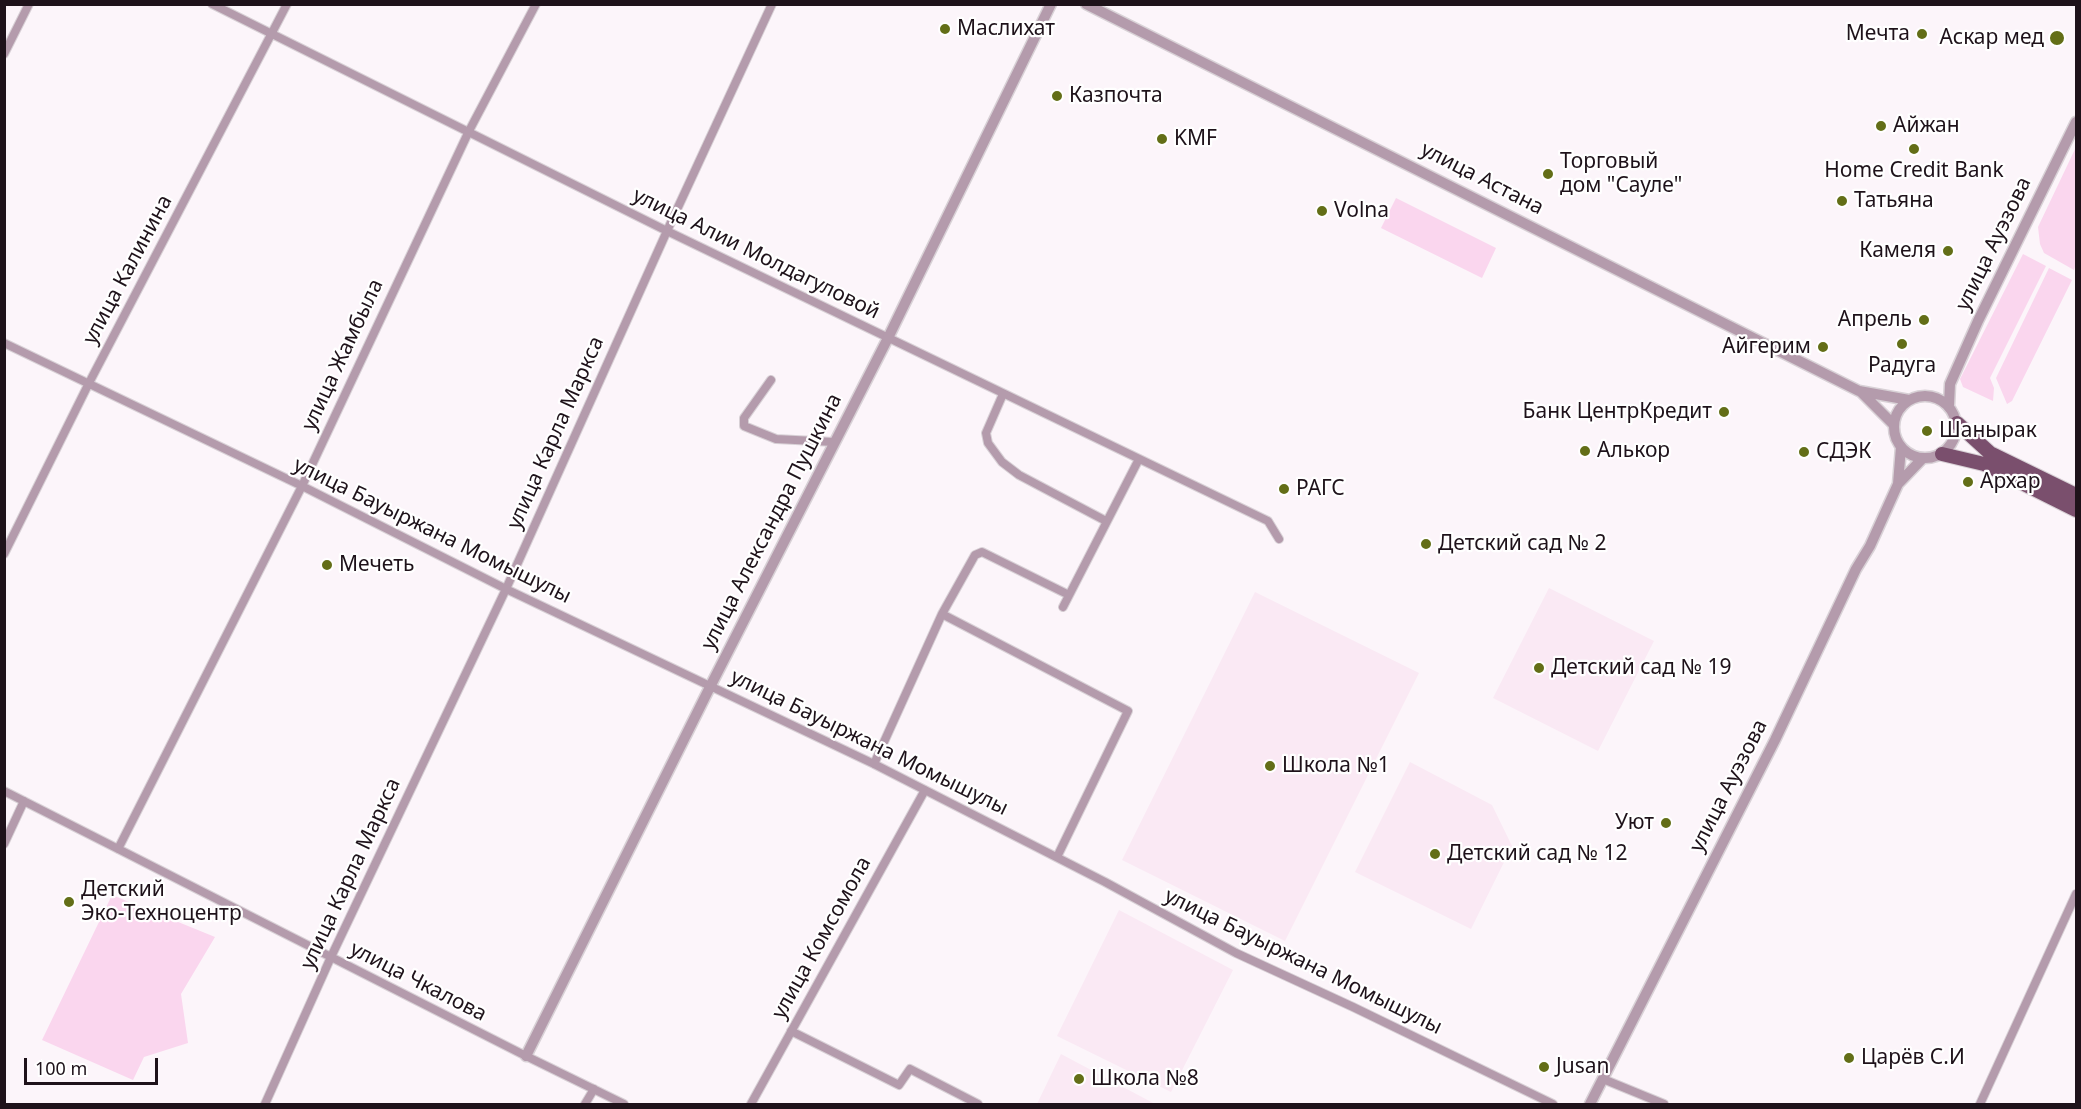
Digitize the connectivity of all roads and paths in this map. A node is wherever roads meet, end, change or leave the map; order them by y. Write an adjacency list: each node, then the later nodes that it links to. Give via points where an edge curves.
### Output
1 (29, 4): 9 (street)
2 (212, 4): 8 (street, улица Алии Молдагуловой)
3 (287, 4): 8 (street, улица Калинина)
4 (536, 4): 11 (street, улица Жамбыла)
5 (772, 4): 12 (street, улица Карла Маркса)
6 (1051, 4): 13 (street, улица Александра Пушкина)
7 (1086, 4): 18 (street, улица Астана)
8 (273, 34): 11 (street, улица Алии Молдагуловой); 16 (street, улица Калинина)
9 (4, 54)
10 (2076, 122): 17 (street, улица Ауэзова)
11 (469, 131): 12 (street, улица Алии Молдагуловой); 31 (street, улица Жамбыла)
12 (667, 231): 13 (street, улица Алии Молдагуловой); 37 (street, улица Карла Маркса)
13 (888, 338): 19 (street, улица Алии Молдагуловой); 25 (street, улица Александра Пушкина)
14 (4, 343): 16 (street, улица Бауыржана Момышулы)
15 (771, 380): 25 (street, via 744,418 744,426 776,439)
16 (89, 383): 31 (street, улица Бауыржана Момышулы); 36 (street, улица Калинина)
17 (1950, 384): 20 (street); 22 (street)
18 (1859, 391): 21 (street); 24 (street)
19 (1003, 394): 29 (street, улица Алии Молдагуловой); 34 (street, via 986,433 988,443 1002,462)
20 (1926, 395): 21 (street); 22 (street)
21 (1909, 399): 24 (street, via 1898,410)
22 (1949, 405): 23 (street)
23 (1957, 423): 27 (street, via 1954,440); 32 (main road, via 1990,453)
24 (1894, 425): 26 (street)
25 (834, 442): 41 (street, улица Александра Пушкина)
26 (1901, 447): 28 (street); 30 (street)
27 (1942, 454): 28 (street); 33 (main road, via 1984,464)
28 (1923, 458): 30 (street)
29 (1139, 459): 34 (street); 35 (street, улица Алии Молдагуловой, via 1268,521)
30 (1898, 484): 53 (street, улица Ауэзова, via 1775,740)
31 (302, 486): 37 (street, улица Бауыржана Момышулы); 47 (street, улица Жамбыла)
32 (2076, 495)
33 (2076, 510)
34 (1106, 521): 38 (street)
35 (1279, 539)
36 (4, 554)
37 (506, 589): 41 (street, улица Бауыржана Момышулы); 50 (street, улица Карла Маркса)
38 (1069, 594): 39 (street); 40 (street, via 982,552 975,555)
39 (1063, 607)
40 (942, 614): 42 (street); 48 (street, via 1128,711)
41 (711, 685): 42 (street, улица Бауыржана Момышулы); 52 (street, улица Александра Пушкина)
42 (874, 764): 43 (street, улица Бауыржана Момышулы)
43 (925, 790): 48 (street, улица Бауыржана Момышулы); 51 (street, улица Комсомола)
44 (4, 791): 45 (street, улица Чкалова)
45 (24, 801): 46 (street); 47 (street, улица Чкалова)
46 (4, 844)
47 (117, 849): 50 (street, улица Чкалова)
48 (1057, 857): 60 (street, улица Бауыржана Момышулы, via 1236,953)
49 (2076, 894): 63 (street)
50 (331, 957): 52 (street, улица Чкалова); 55 (street, улица Карла Маркса)
51 (791, 1031): 58 (street, улица Комсомола); 59 (street, via 899,1085 910,1069)
52 (526, 1056): 54 (street, улица Чкалова)
53 (1603, 1079): 61 (street, улица Ауэзова); 62 (street)
54 (594, 1089): 56 (street); 57 (street, улица Чкалова)
55 (265, 1104)
56 (585, 1104)
57 (624, 1104)
58 (751, 1104)
59 (978, 1104)
60 (1553, 1104)
61 (1590, 1104)
62 (1664, 1104)
63 (1980, 1104)

